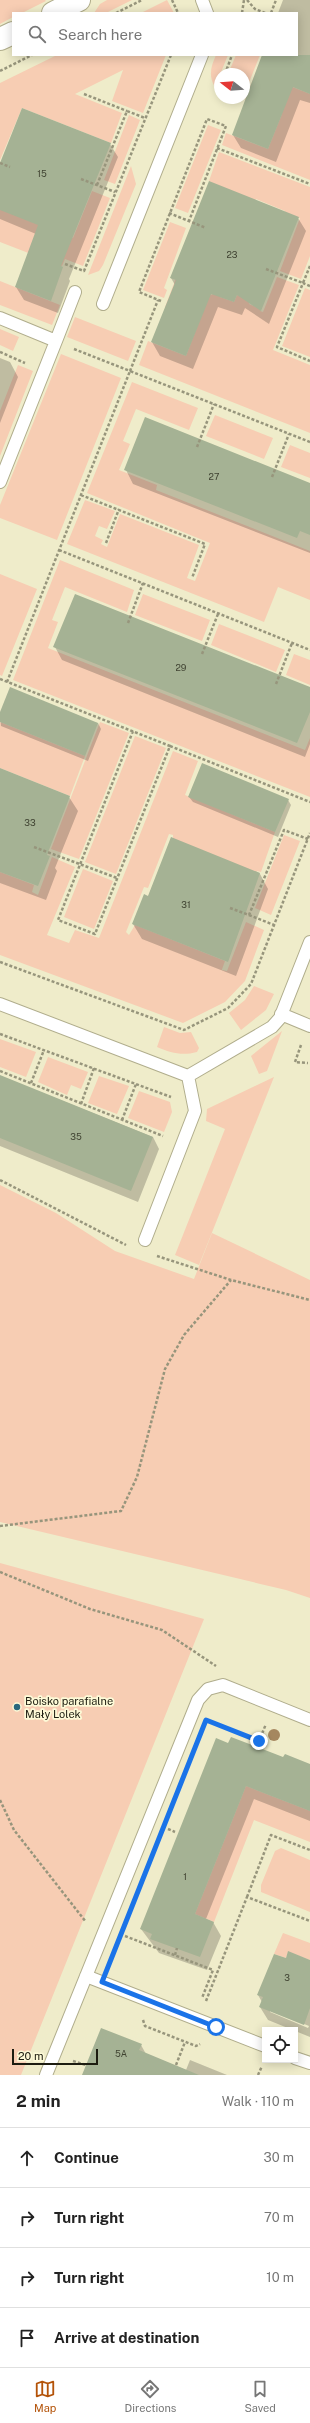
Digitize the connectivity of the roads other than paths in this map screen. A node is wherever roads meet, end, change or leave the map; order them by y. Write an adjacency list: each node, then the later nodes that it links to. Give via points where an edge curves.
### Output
1 (79, 0): 3 (street)
2 (202, 0): 4 (lane)
3 (55, 12)
4 (207, 12)
5 (12, 33): 6 (street)
6 (0, 39)
7 (202, 56): 9 (lane)
8 (75, 292): 11 (lane)
9 (103, 304)
10 (0, 318): 11 (lane)
11 (56, 340): 12 (lane)
12 (0, 482)
13 (310, 942): 15 (lane)
14 (0, 1004): 17 (lane)
15 (281, 1014): 16 (lane); 17 (lane, via 272,1027 256,1038)
16 (310, 1026)
17 (188, 1076): 18 (lane, via 195,1111)
18 (144, 1240)
19 (310, 1720): 20 (lane, via 223,1686 208,1689 198,1700)
20 (86, 1976): 21 (lane); 24 (lane)
21 (262, 2045)
22 (298, 2059): 23 (lane)
23 (310, 2063)
24 (46, 2075)

